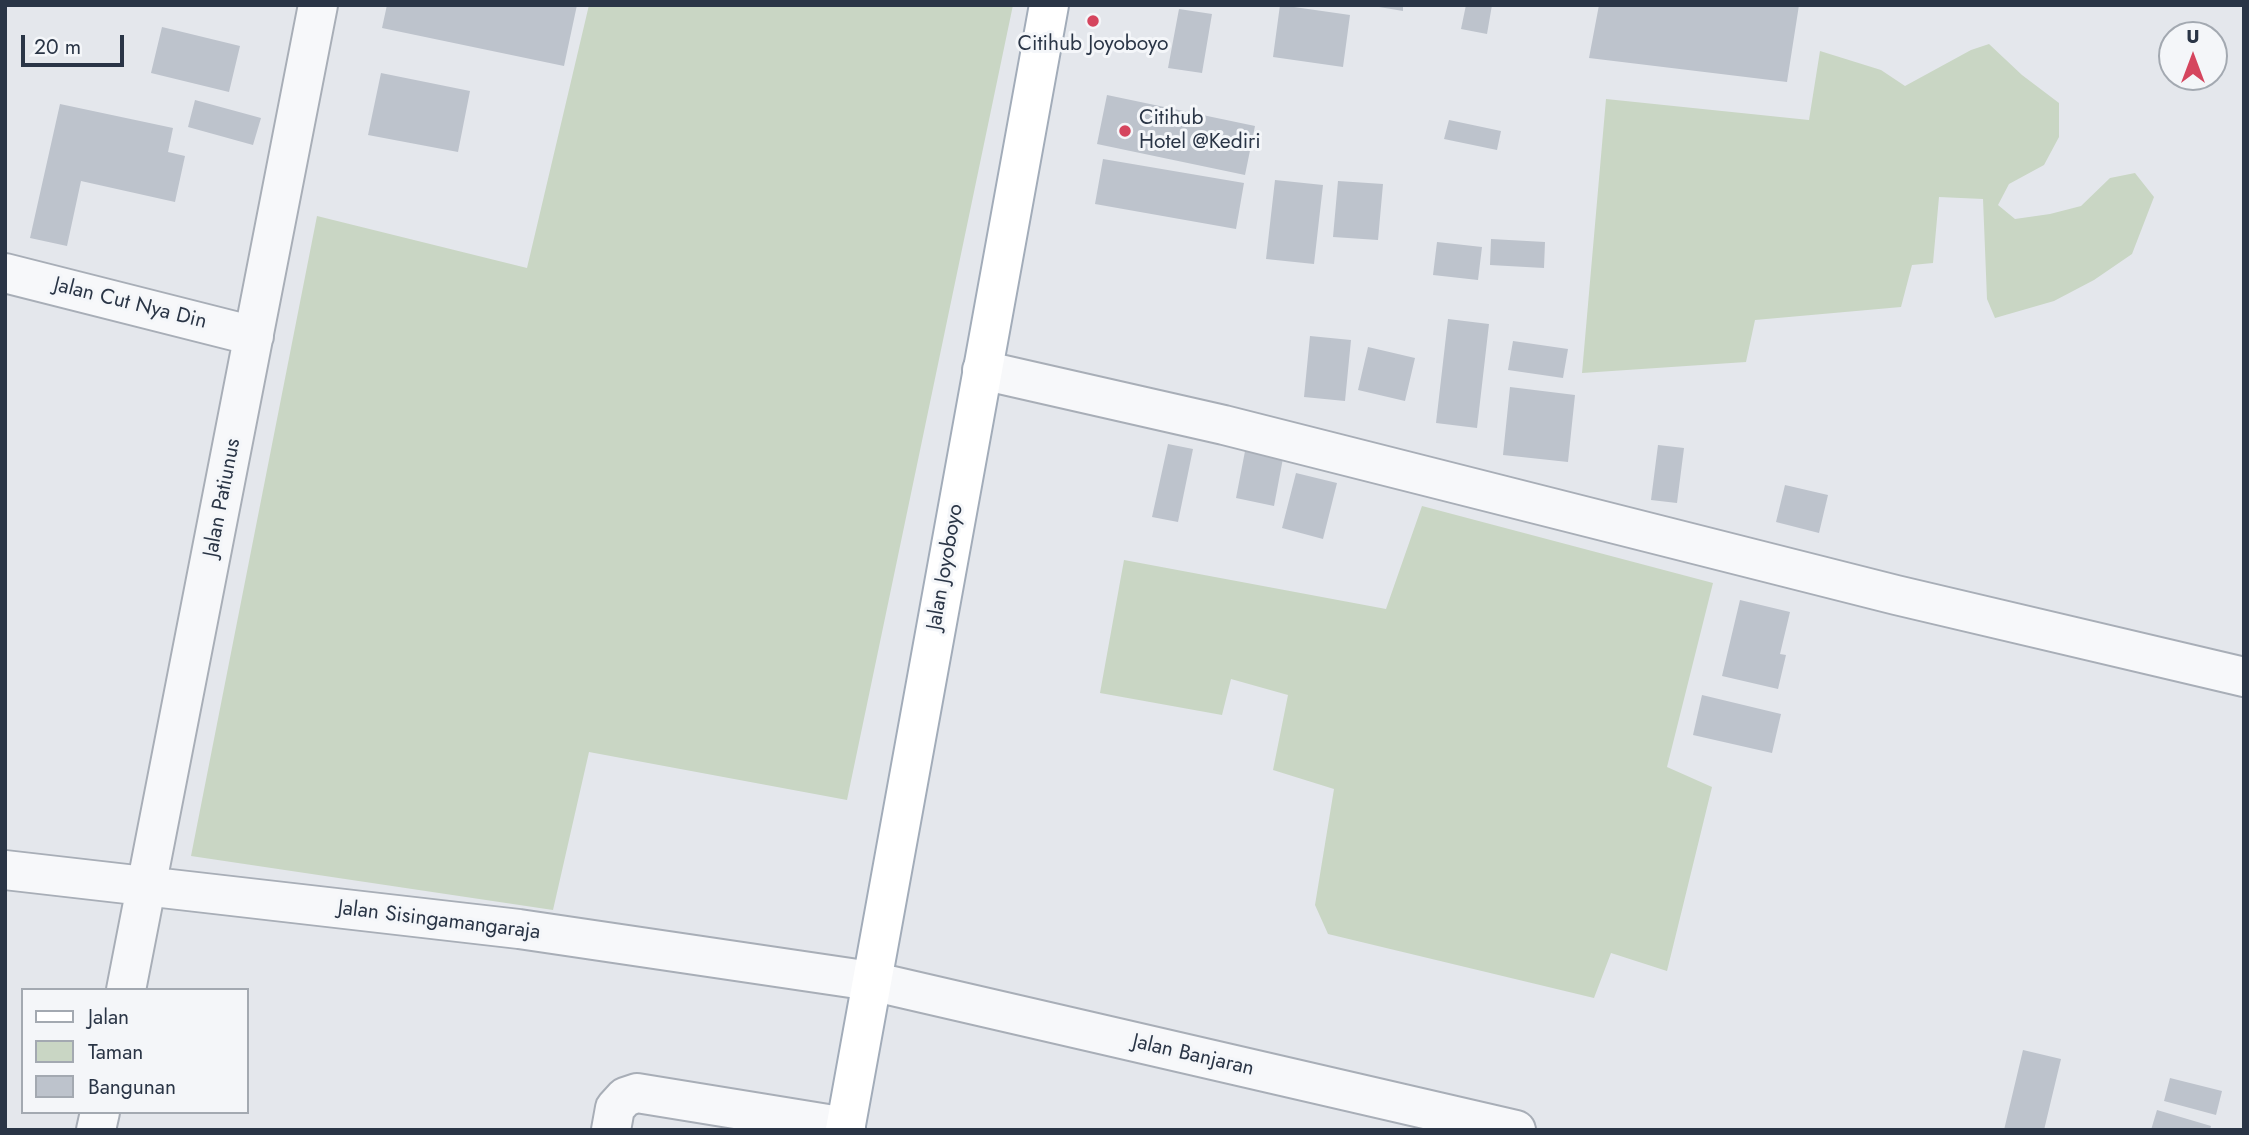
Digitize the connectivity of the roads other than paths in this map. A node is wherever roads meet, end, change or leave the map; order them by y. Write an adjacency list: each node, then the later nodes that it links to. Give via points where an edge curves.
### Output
1 (318, 5): 4 (street, Jalan Patiunus)
2 (1049, 5): 5 (main road, Jalan Joyoboyo)
3 (5, 273): 4 (street, Jalan Cut Nya Din)
4 (254, 335): 8 (street, Jalan Patiunus)
5 (982, 370): 6 (street, via 1224,425 1896,595); 9 (main road, Jalan Joyoboyo)
6 (2244, 677)
7 (5, 870): 8 (street, Jalan Sisingamangaraja)
8 (147, 888): 9 (street, Jalan Sisingamangaraja, via 519,929); 10 (street, Jalan Patiunus)
9 (871, 981): 11 (street, Jalan Banjaran); 12 (main road, Jalan Joyoboyo)
10 (126, 988)
11 (1414, 1119): 14 (street, Jalan Banjaran)
12 (845, 1128): 13 (street, via 637,1093 615,1108)
13 (611, 1130)
14 (1516, 1130)

